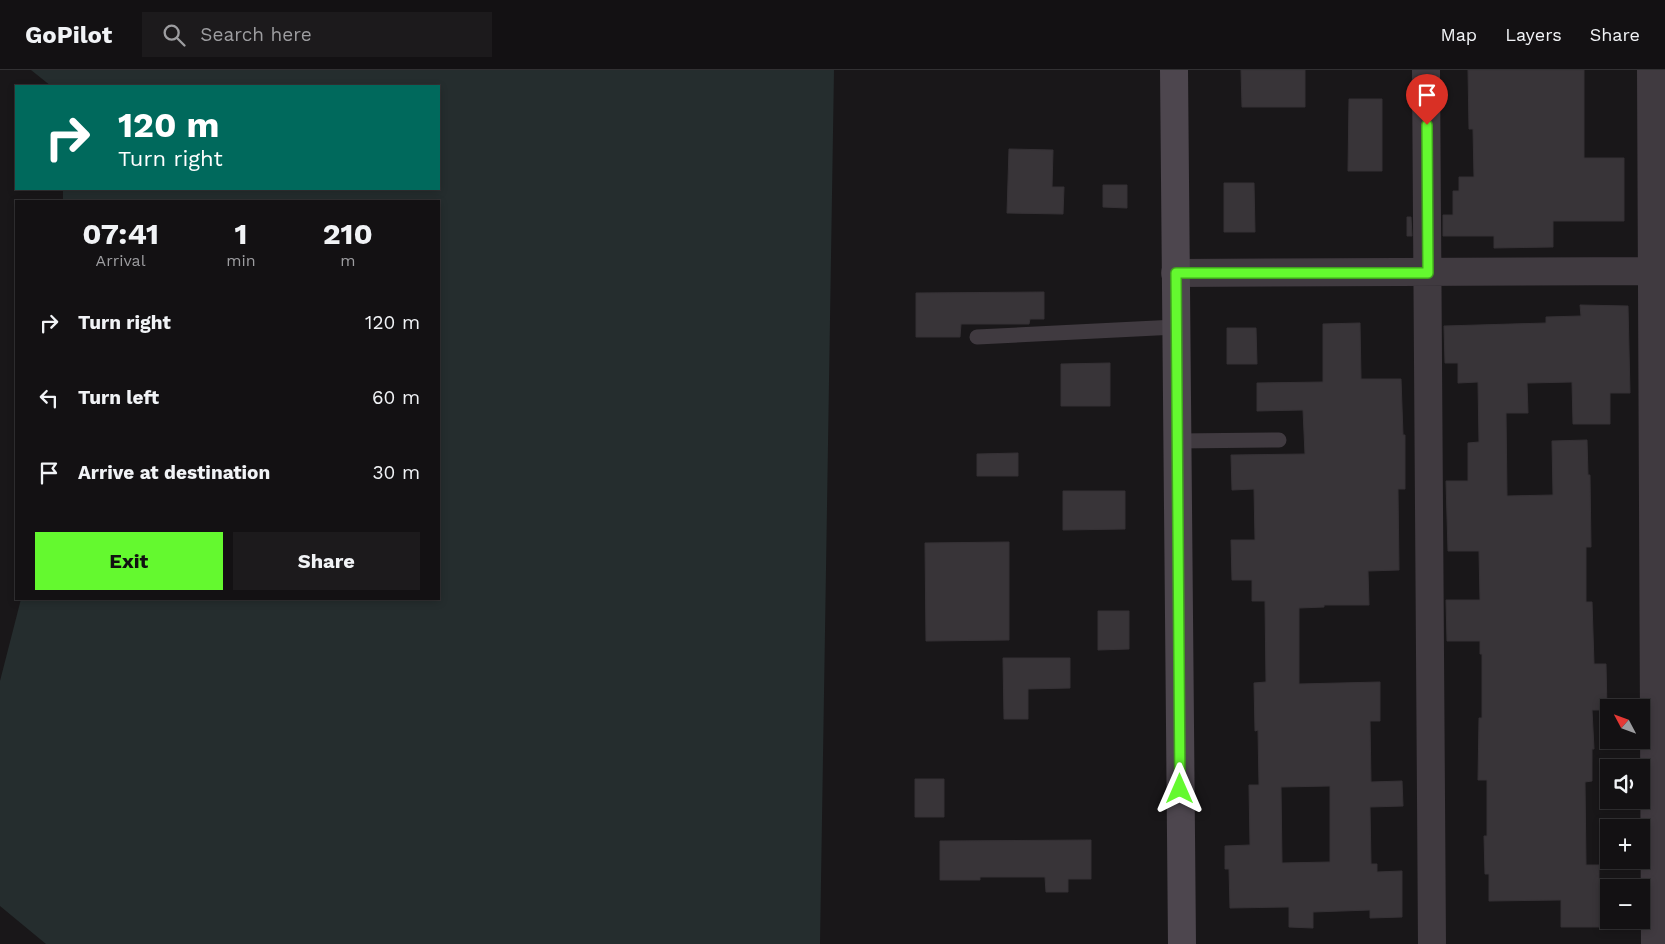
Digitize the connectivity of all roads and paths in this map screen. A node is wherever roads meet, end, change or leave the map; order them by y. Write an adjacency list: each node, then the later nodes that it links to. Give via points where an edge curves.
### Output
1 (1174, 70): 5 (street)
2 (1426, 70): 6 (street)
3 (1650, 70): 4 (street)
4 (1658, 272): 6 (street); 13 (street)
5 (1176, 273): 6 (street); 7 (street)
6 (1428, 273): 12 (street)
7 (1176, 326): 8 (lane); 10 (street)
8 (977, 337)
9 (1279, 440): 10 (lane)
10 (1177, 441): 11 (street)
11 (1182, 944)
12 (1432, 944)
13 (1656, 944)

